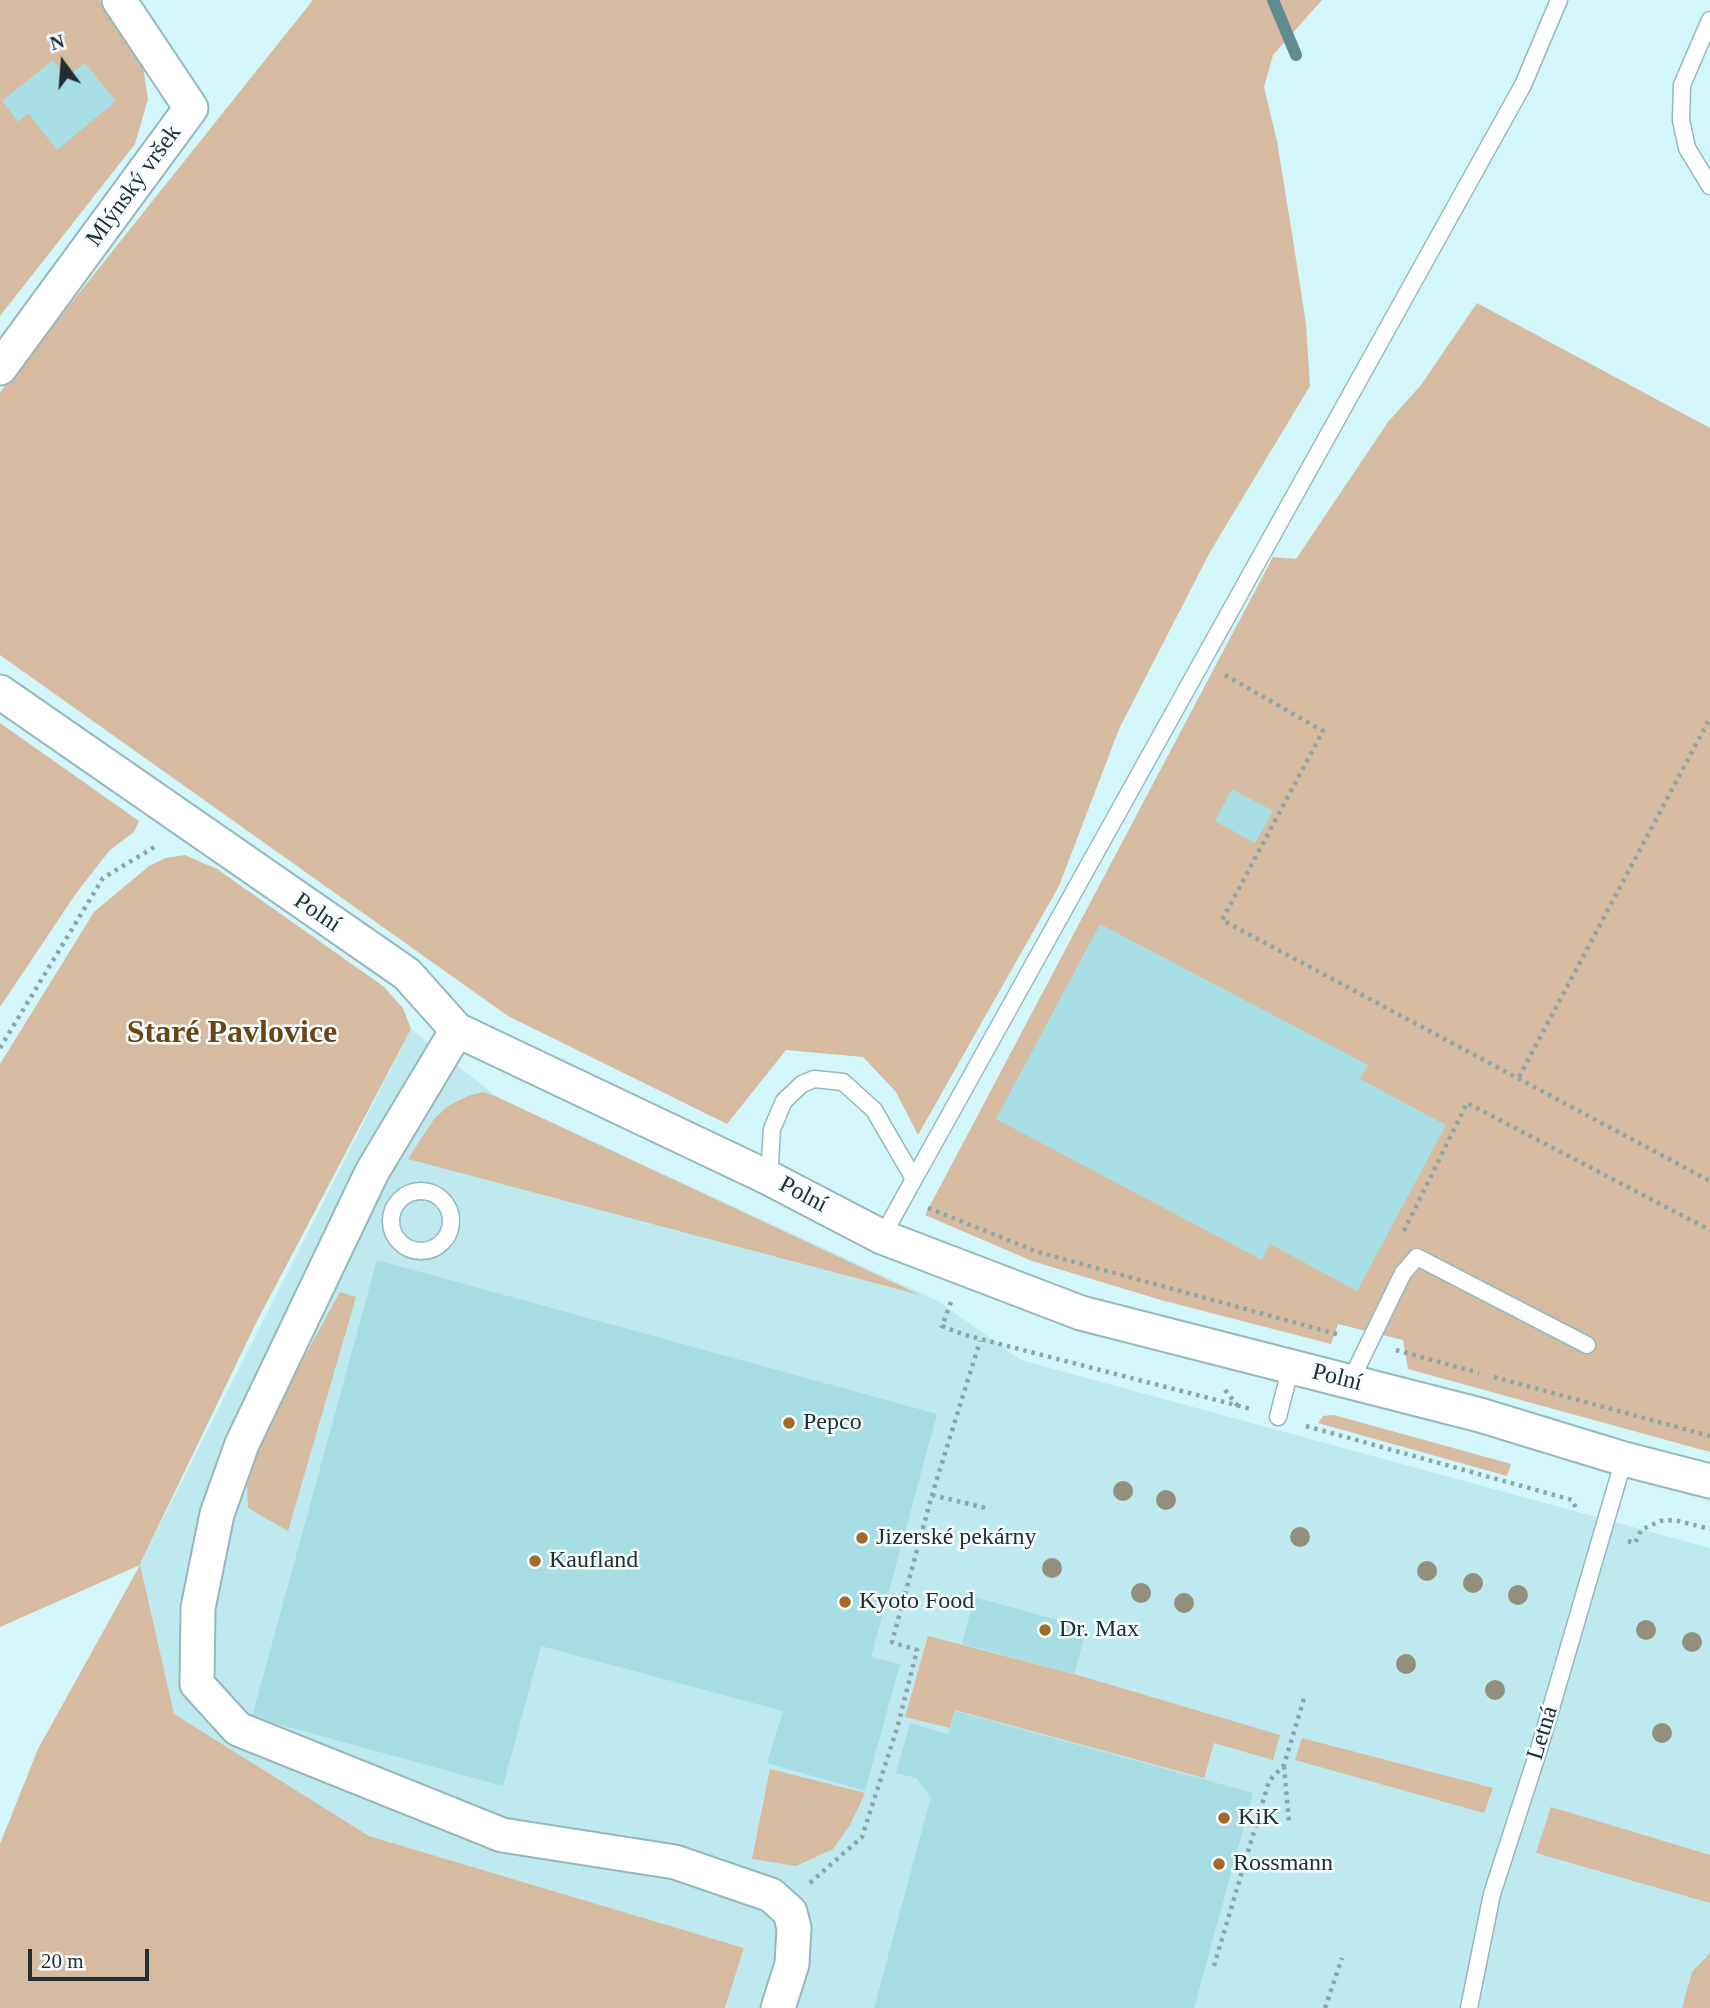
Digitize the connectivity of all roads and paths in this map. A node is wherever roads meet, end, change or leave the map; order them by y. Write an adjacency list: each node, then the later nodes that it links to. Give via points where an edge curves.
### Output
1 (119, 0): 5 (street, Mlýnský vršek, via 191,108)
2 (1559, 0): 6 (lane, via 1523,85)
3 (1710, 20): 4 (lane, via 1682,85 1681,120 1687,149)
4 (1710, 186)
5 (0, 368)
6 (1202, 663): 12 (path, via 1323,731 1222,920); 14 (lane)
7 (0, 692): 9 (street, Polní)
8 (1710, 718): 12 (path)
9 (189, 825): 10 (street, Polní, via 407,974); 11 (path, via 103,878)
10 (457, 1030): 13 (street, Polní); 38 (street, via 372,1172 243,1444 217,1514 198,1608 197,1684 238,1729 502,1835 675,1862 771,1895)
11 (0, 1048)
12 (1519, 1076): 15 (path)
13 (769, 1178): 14 (lane, via 772,1129 784,1101 802,1084 824,1079 843,1082 874,1110); 19 (street, Polní)
14 (914, 1179): 16 (lane)
15 (1710, 1181)
16 (904, 1199): 19 (lane); 22 (path, via 1038,1252)
17 (1710, 1230): 18 (path, via 1467,1103)
18 (1403, 1233)
19 (882, 1237): 24 (street, Polní, via 1081,1312)
20 (953, 1298): 21 (path, via 943,1326)
21 (980, 1341): 26 (path); 30 (path)
22 (1369, 1343): 23 (lane, via 1403,1273 1417,1257); 25 (lane); 27 (path)
23 (1587, 1345)
24 (1291, 1366): 25 (street, Polní); 26 (lane)
25 (1350, 1382): 28 (street, Polní)
26 (1278, 1417): 32 (path, via 1572,1500 1578,1509)
27 (1710, 1436)
28 (1624, 1459): 29 (street, Polní); 34 (lane, Letná)
29 (1710, 1481)
30 (932, 1495): 31 (path); 38 (path, via 892,1642 917,1650 862,1837)
31 (990, 1509)
32 (1575, 1518)
33 (1710, 1529): 34 (path, via 1674,1520 1641,1530 1635,1543)
34 (1601, 1535): 43 (lane, Letná, via 1492,1894)
35 (1305, 1695): 36 (path)
36 (1284, 1765): 37 (path); 40 (path, via 1269,1781)
37 (1289, 1823)
38 (783, 1906): 41 (street, via 790,1912 794,1928 792,1964)
39 (1342, 1958): 42 (path)
40 (1214, 1966)
41 (778, 2008)
42 (1325, 2008)
43 (1469, 2008)

